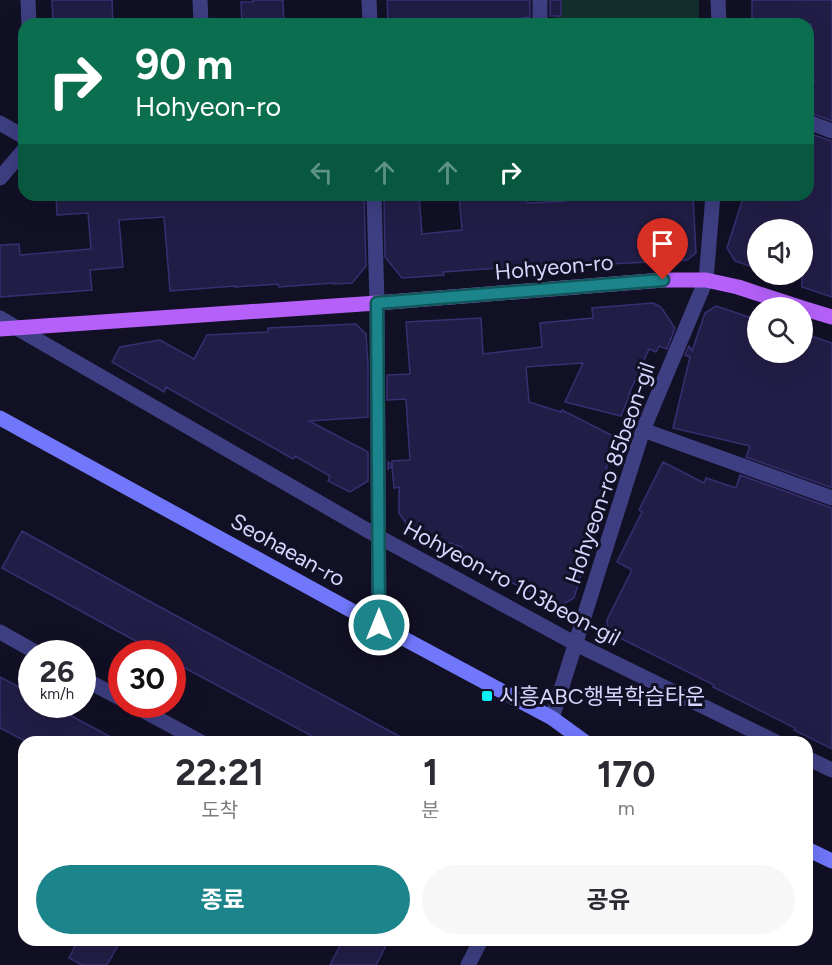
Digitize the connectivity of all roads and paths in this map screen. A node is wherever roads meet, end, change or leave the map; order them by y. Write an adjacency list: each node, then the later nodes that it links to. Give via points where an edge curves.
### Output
1 (28, 0): 6 (street)
2 (200, 0): 7 (street)
3 (369, 0): 8 (street)
4 (540, 0): 9 (street)
5 (718, 0): 10 (street)
6 (29, 18)
7 (201, 18)
8 (370, 18)
9 (540, 18)
10 (719, 18)
11 (0, 123): 14 (street)
12 (814, 124): 13 (street)
13 (832, 131)
14 (18, 134)
15 (18, 157): 16 (street)
16 (0, 178)
17 (374, 201): 21 (street)
18 (713, 201): 19 (street, Hohyeon-ro 85beon-gil)
19 (706, 280): 20 (main road, Hohyeon-ro); 21 (main road, Hohyeon-ro); 27 (street, Hohyeon-ro 85beon-gil)
20 (768, 297)
21 (377, 303): 25 (main road, Hohyeon-ro); 29 (street)
22 (813, 311): 23 (main road, Hohyeon-ro)
23 (832, 317)
24 (0, 318): 25 (street, Hohyeon-ro 103beon-gil)
25 (7, 328): 29 (street, Hohyeon-ro 103beon-gil)
26 (0, 418): 30 (main road, Seohaean-ro)
27 (644, 430): 28 (street); 33 (street, Hohyeon-ro 85beon-gil)
28 (832, 498)
29 (379, 537): 30 (street); 33 (street, Hohyeon-ro 103beon-gil)
30 (379, 625): 35 (main road, Seohaean-ro)
31 (0, 632): 32 (street)
32 (18, 642)
33 (576, 644): 35 (street, Hohyeon-ro 85beon-gil); 38 (street, Hohyeon-ro 103beon-gil)
34 (157, 718): 36 (street)
35 (552, 718): 37 (main road, Seohaean-ro)
36 (190, 736)
37 (576, 736)
38 (764, 736)
39 (813, 761): 40 (street)
40 (832, 770)
41 (813, 852): 42 (main road)
42 (832, 861)
43 (478, 946): 44 (street)
44 (468, 965)

